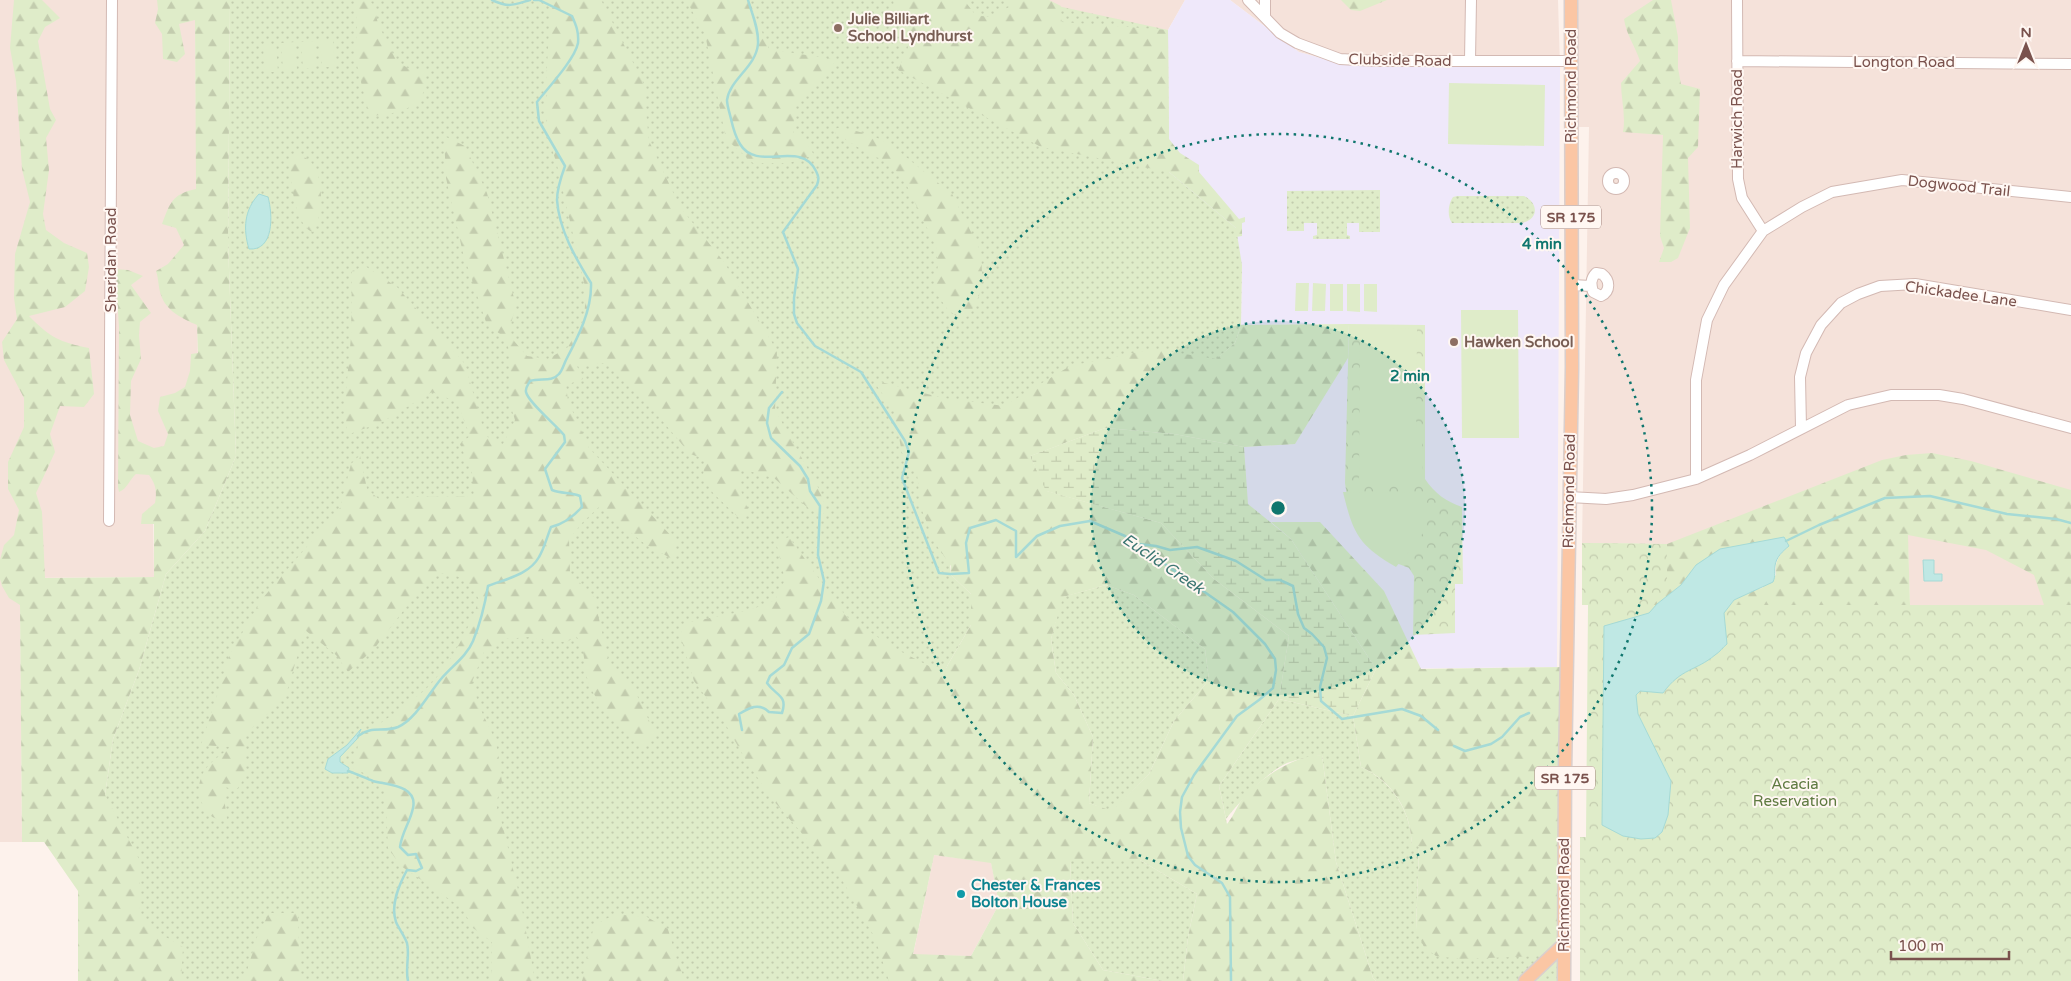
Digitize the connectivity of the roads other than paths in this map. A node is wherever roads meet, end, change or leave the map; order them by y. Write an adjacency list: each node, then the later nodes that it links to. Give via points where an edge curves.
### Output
1 (112, 0): 21 (street, Sheridan Road)
2 (1248, 0): 7 (street, Clubside Road)
3 (1265, 0): 7 (street)
4 (1471, 0): 8 (street)
5 (1571, 0): 9 (main road, Richmond Road / SR 175)
6 (1738, 0): 10 (street, Harwich Road)
7 (1265, 17): 8 (street, Clubside Road, via 1280,33 1297,43 1340,59)
8 (1470, 60): 9 (street, Clubside Road)
9 (1571, 61): 14 (main road, Richmond Road / SR 175)
10 (1737, 61): 11 (street, Longton Road); 13 (street, Harwich Road, via 1738,179 1742,198)
11 (2071, 64)
12 (2071, 197): 13 (street, Dogwood Trail, via 1902,180 1832,192)
13 (1763, 231): 19 (street, Dogwood Trail, via 1724,285 1707,320 1696,380)
14 (1572, 285): 15 (street); 20 (main road, Richmond Road / SR 175)
15 (1591, 286)
16 (2071, 310): 17 (street, Chickadee Lane, via 1915,284 1880,286 1858,294 1841,303 1821,325 1806,353 1800,377)
17 (1801, 428): 18 (street, via 1848,406 1891,396 1963,399); 19 (street)
18 (2071, 428)
19 (1696, 479): 20 (street, via 1606,499)
20 (1569, 497): 22 (main road, Richmond Road / SR 175)
21 (109, 521)
22 (1564, 944): 23 (main road); 24 (main road, Richmond Road / SR 175)
23 (1525, 981)
24 (1564, 981)

